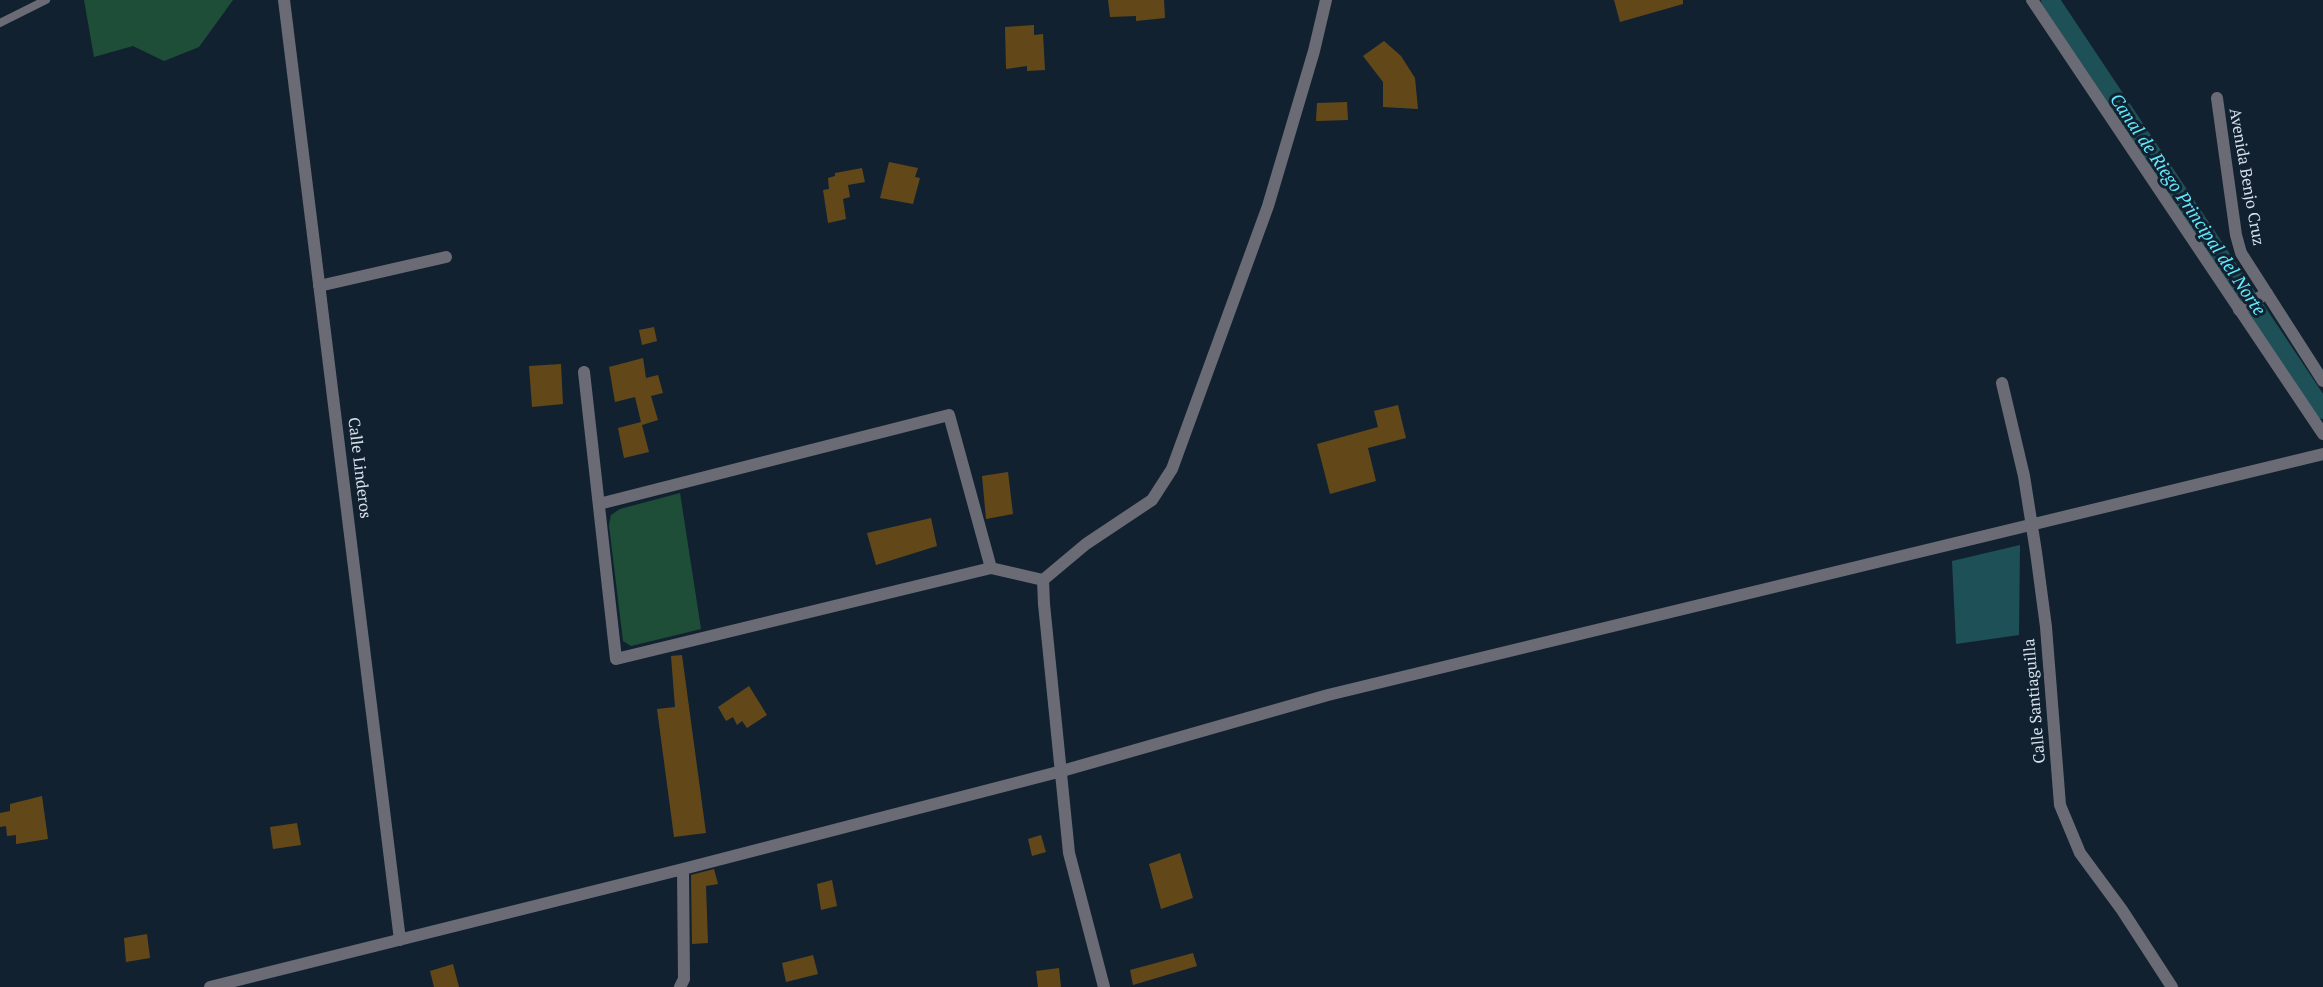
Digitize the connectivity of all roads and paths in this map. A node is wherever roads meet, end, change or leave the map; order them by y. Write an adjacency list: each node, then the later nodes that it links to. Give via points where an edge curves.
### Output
1 (46, 0): 5 (lane)
2 (284, 0): 8 (street, Calle Linderos)
3 (1326, 0): 19 (street, via 1268,206 1172,469 1152,500 1086,544)
4 (2032, 0): 10 (street)
5 (0, 23)
6 (2217, 98): 9 (street, Avenida Benjo Cruz, via 2236,235)
7 (446, 257): 8 (street)
8 (319, 286): 22 (street, Calle Linderos)
9 (2263, 295): 10 (street); 12 (street, Avenida Benjo Cruz)
10 (2243, 308): 14 (street)
11 (584, 372): 16 (street)
12 (2323, 381)
13 (2002, 383): 17 (street, Calle Santiaguilla)
14 (2323, 434)
15 (2323, 454): 17 (street)
16 (598, 504): 18 (street, via 949,415); 18 (street, via 616,659)
17 (2032, 524): 20 (street, via 1328,694); 26 (street, Calle Santiaguilla, via 2046,627 2060,805 2080,853)
18 (991, 568): 19 (street)
19 (1043, 580): 20 (street)
20 (1062, 771): 21 (street); 25 (street, via 1069,853)
21 (682, 869): 22 (street); 24 (street, via 684,979)
22 (400, 940): 23 (street)
23 (210, 987)
24 (680, 987)
25 (1104, 987)
26 (2172, 987)

